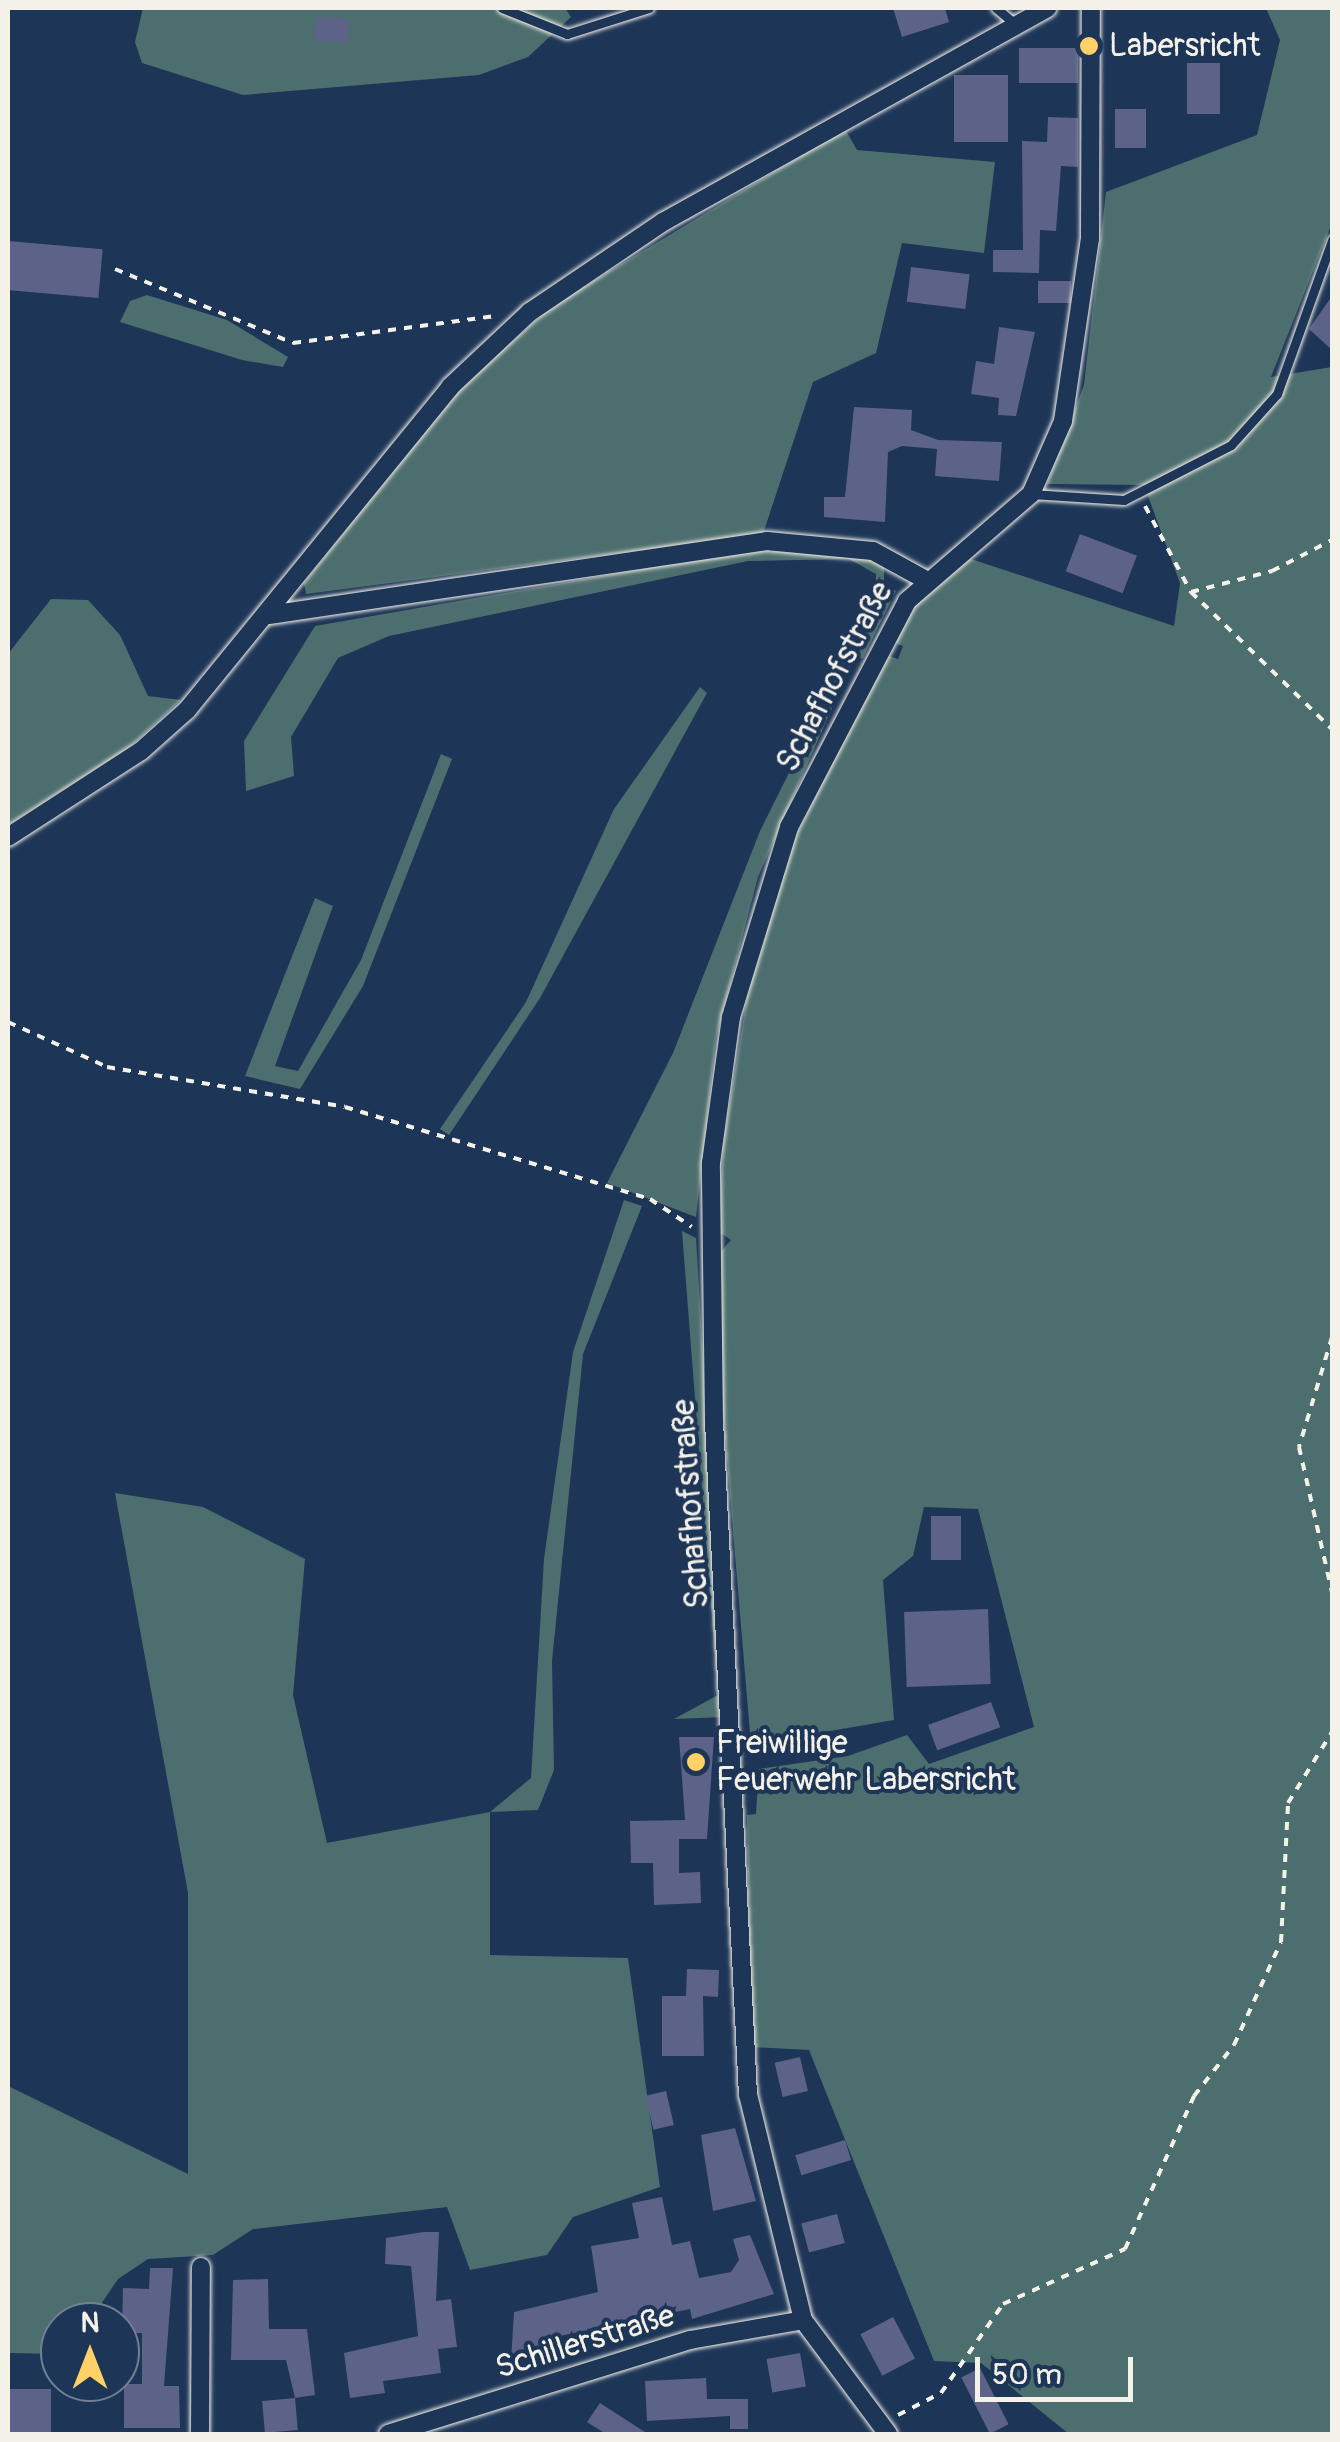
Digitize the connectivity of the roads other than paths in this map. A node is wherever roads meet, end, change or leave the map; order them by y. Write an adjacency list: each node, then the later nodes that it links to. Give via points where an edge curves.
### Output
1 (502, 8): 2 (lane, via 567,34)
2 (649, 8)
3 (996, 8): 6 (lane)
4 (1047, 8): 6 (street)
5 (1091, 8): 8 (street, via 1086,296 1070,398)
6 (1014, 24): 10 (street, via 662,222 530,312 450,387)
7 (1332, 240): 8 (lane, via 1293,360 1258,419 1142,496)
8 (1031, 494): 9 (street, Schafhofstraße)
9 (924, 579): 10 (street, via 872,551 767,541); 13 (street, Schafhofstraße, via 866,673 770,874 721,1074 708,1236 745,2070)
10 (268, 614): 11 (street, via 141,751)
11 (8, 837)
12 (201, 2267): 15 (street)
13 (803, 2320): 14 (street, Schafhofstraße); 16 (street, Schillerstraße, via 690,2340)
14 (884, 2429)
15 (200, 2434)
16 (388, 2434)

